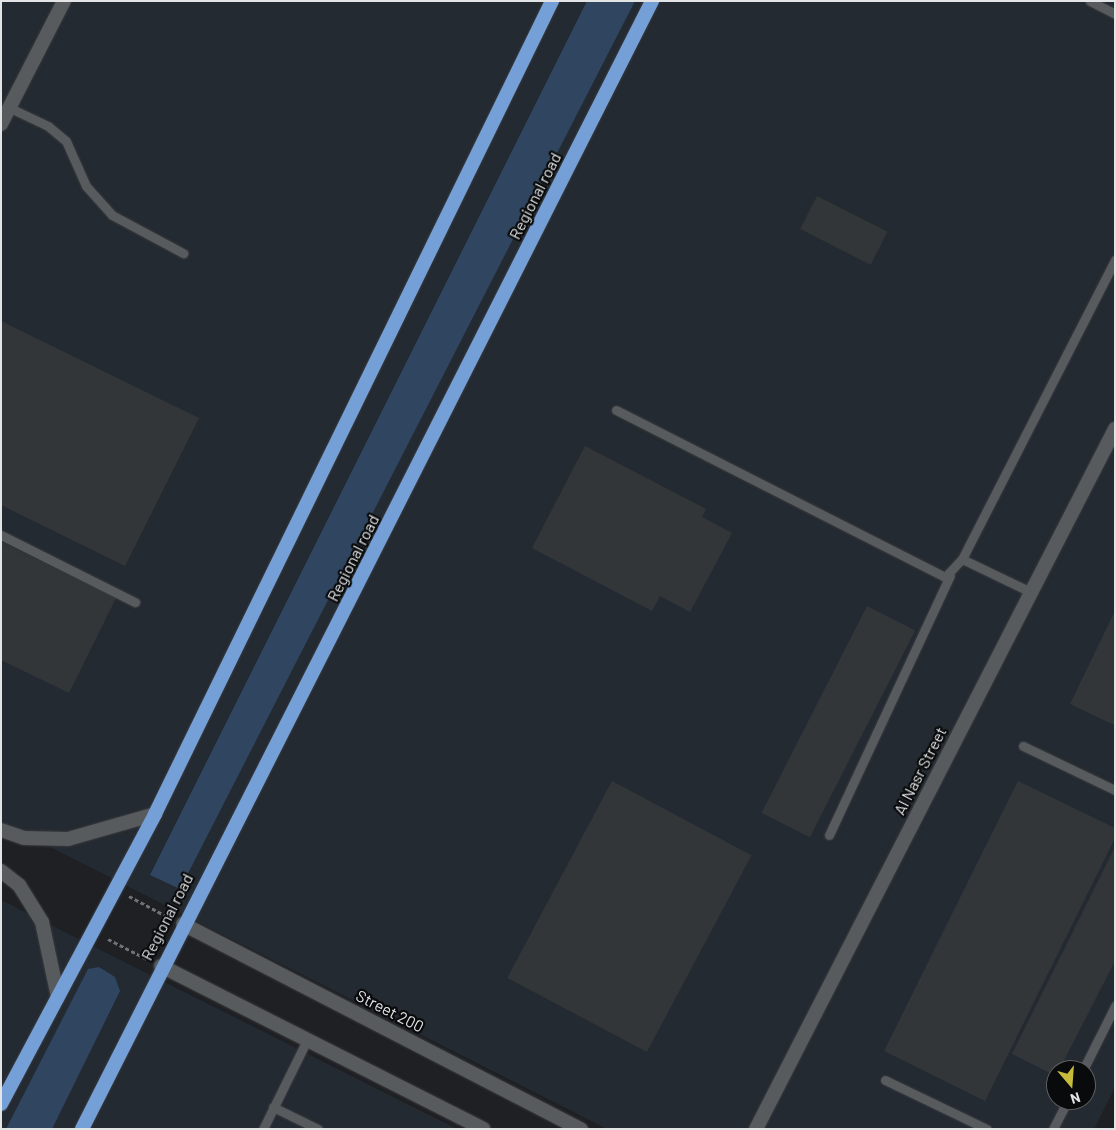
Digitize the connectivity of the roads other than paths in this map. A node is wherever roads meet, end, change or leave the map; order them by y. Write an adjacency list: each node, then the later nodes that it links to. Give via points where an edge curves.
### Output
1 (64, 1): 6 (street)
2 (552, 1): 19 (highway)
3 (652, 1): 23 (highway, Regional road, via 374,556)
4 (1090, 1): 5 (lane)
5 (1115, 14)
6 (10, 108): 7 (street); 8 (lane, via 48,126 66,141 86,186 112,215)
7 (1, 124)
8 (183, 253)
9 (1115, 260): 13 (lane)
10 (616, 410): 14 (lane, via 937,575)
11 (1115, 429): 15 (street, Al Nasr Street)
12 (1, 535): 16 (lane)
13 (962, 559): 14 (lane); 15 (lane)
14 (950, 576): 21 (lane)
15 (1031, 592): 38 (street, Al Nasr Street)
16 (135, 602)
17 (1023, 746): 18 (lane)
18 (1115, 790)
19 (155, 814): 20 (street, via 68,838 24,838); 25 (highway)
20 (1, 830)
21 (829, 835)
22 (1, 871): 25 (street, via 19,885 42,922)
23 (182, 924): 24 (highway, Regional road); 37 (street, Street 200)
24 (161, 966): 27 (street); 33 (highway, Regional road)
25 (58, 997): 30 (highway)
26 (1115, 1006): 28 (lane)
27 (307, 1040): 31 (lane); 36 (street)
28 (1088, 1060)
29 (885, 1080): 39 (lane)
30 (1, 1104)
31 (274, 1107): 34 (lane); 35 (lane)
32 (1063, 1110): 40 (lane)
33 (82, 1129)
34 (263, 1129)
35 (318, 1129)
36 (482, 1129)
37 (582, 1129)
38 (756, 1129)
39 (987, 1129)
40 (1053, 1129)

